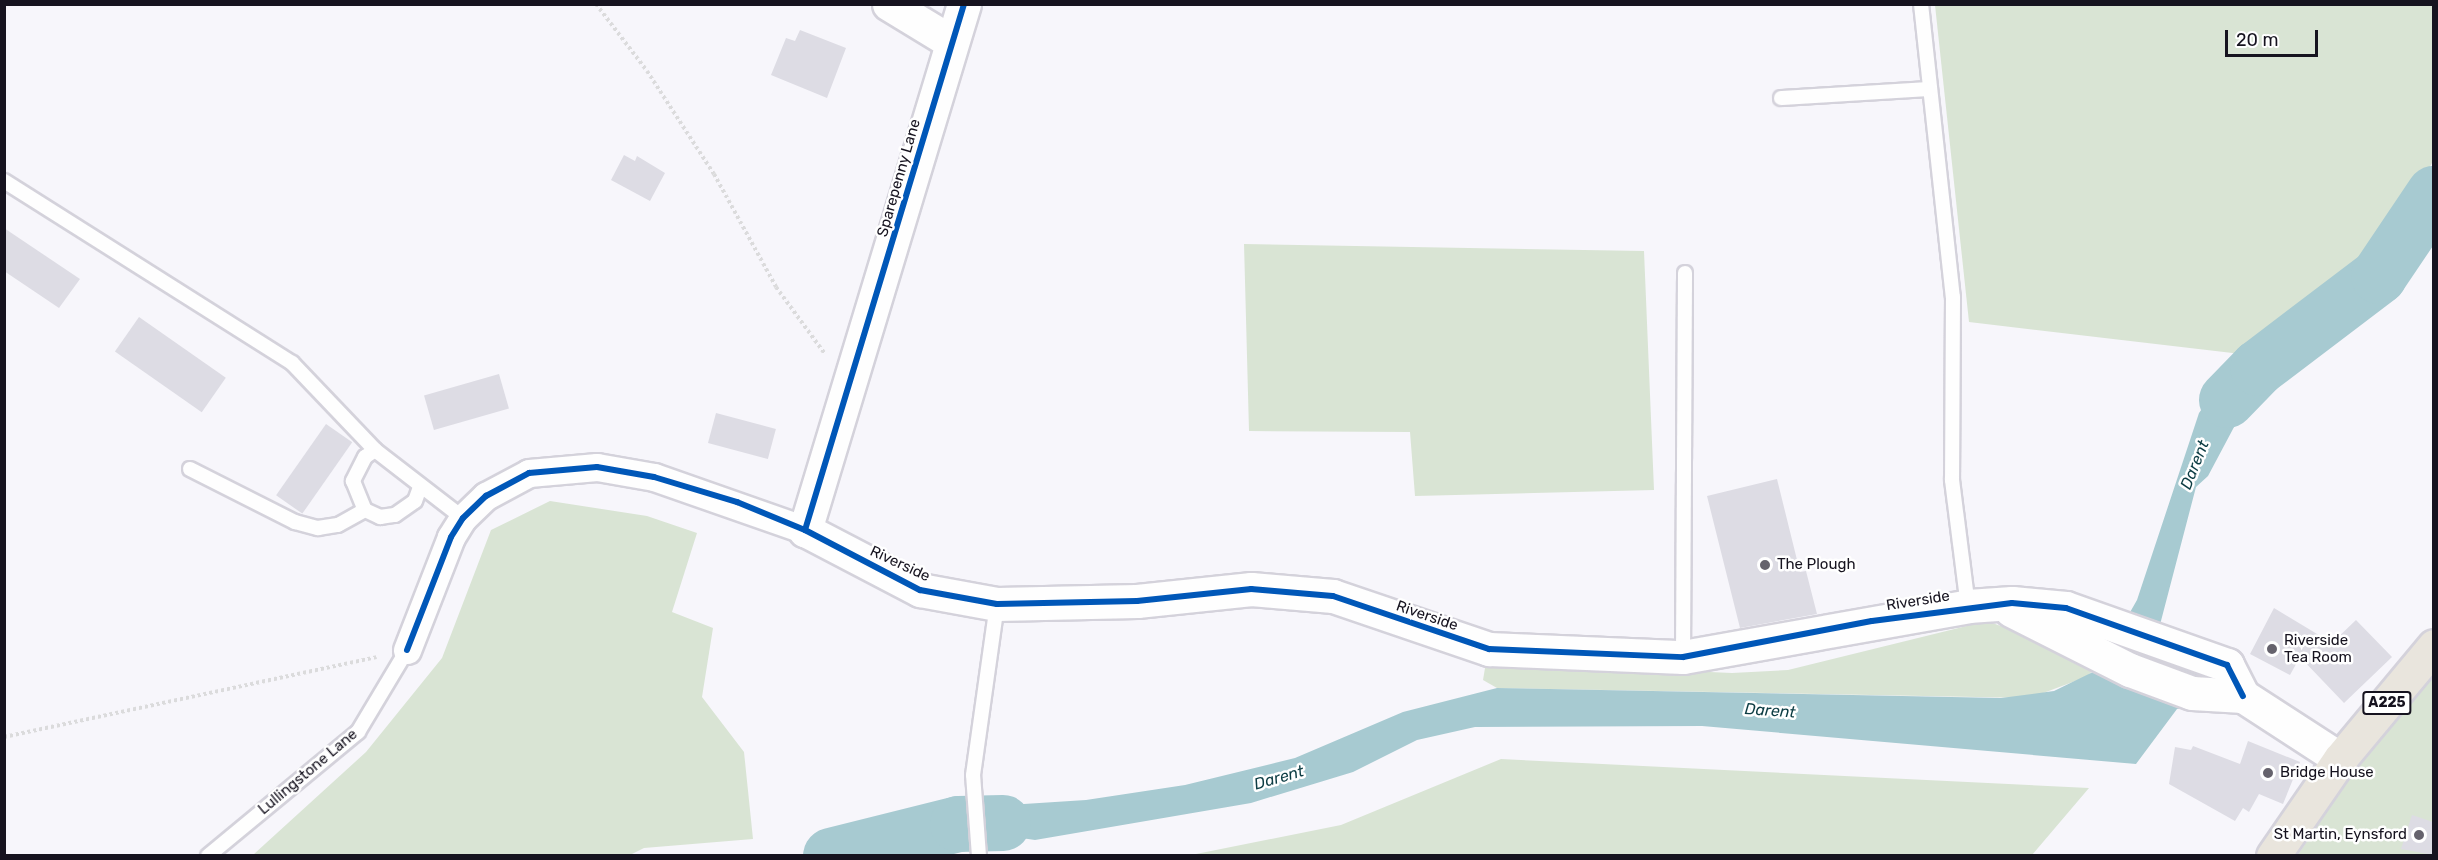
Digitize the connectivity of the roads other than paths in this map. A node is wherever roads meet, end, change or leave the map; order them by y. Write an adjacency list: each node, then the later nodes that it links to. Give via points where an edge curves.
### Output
1 (889, 4): 4 (street)
2 (964, 4): 4 (street, Sparepenny Lane)
3 (1922, 4): 5 (lane)
4 (950, 41): 14 (street, Sparepenny Lane, via 851,389)
5 (1930, 89): 6 (lane); 16 (lane, via 1953,297 1952,480)
6 (1781, 98)
7 (4, 181): 9 (lane, via 292,363)
8 (1685, 273): 19 (lane)
9 (375, 450): 11 (lane); 12 (lane, via 365,457 353,481)
10 (190, 469): 12 (lane, via 295,522 318,528 338,525)
11 (420, 487): 12 (lane, via 416,501 395,516 380,517); 13 (lane)
12 (365, 510)
13 (463, 518): 14 (street, Lullingstone Lane, via 486,496 529,473 597,467 654,477); 18 (street, Lullingstone Lane, via 451,537)
14 (805, 530): 15 (street, Riverside, via 920,590)
15 (997, 604): 19 (street, Riverside, via 1137,601 1251,589 1334,596 1489,649); 23 (lane, via 972,796)
16 (1983, 605): 19 (street, Riverside); 20 (street, Riverside, via 2192,693); 20 (street, Riverside, via 2066,608 2113,623 2227,665)
17 (2433, 646): 21 (main road, A225)
18 (407, 650): 22 (lane, Lullingstone Lane, via 358,732)
19 (1683, 657)
20 (2243, 696): 21 (street, Riverside)
21 (2340, 759): 24 (main road, A225)
22 (208, 855)
23 (979, 855)
24 (2273, 855)

